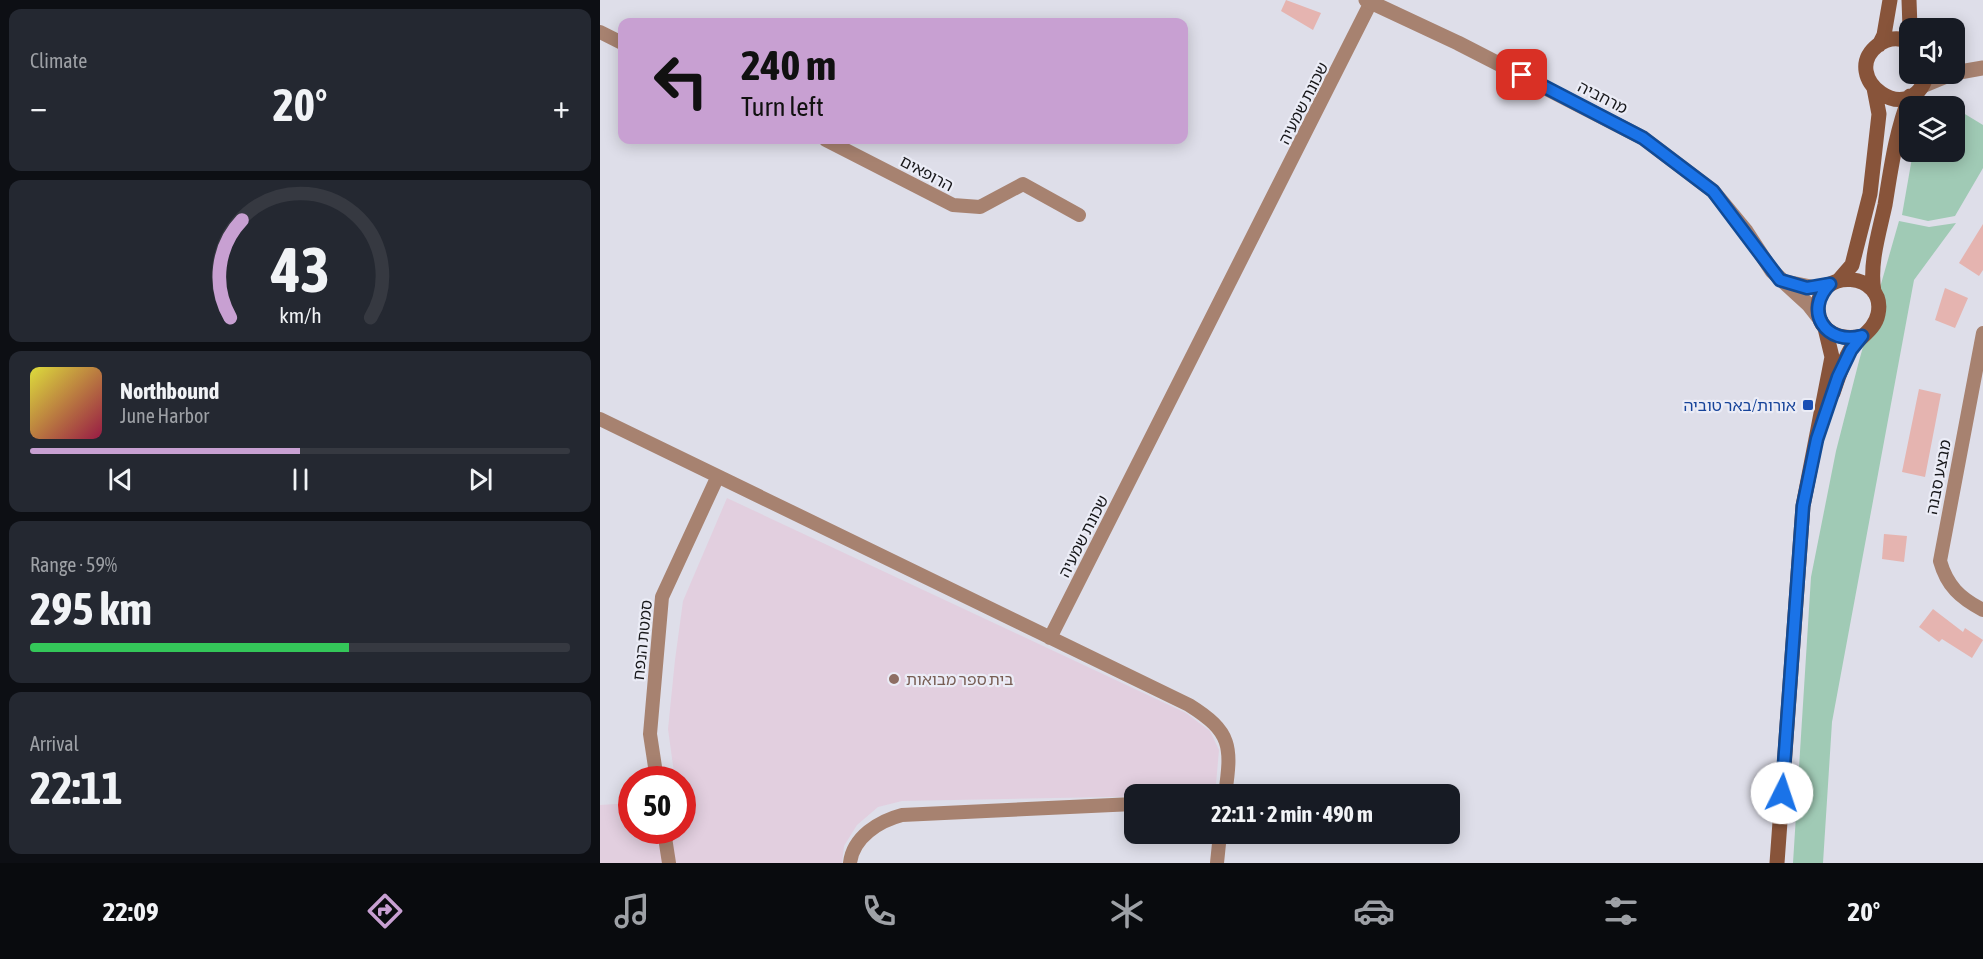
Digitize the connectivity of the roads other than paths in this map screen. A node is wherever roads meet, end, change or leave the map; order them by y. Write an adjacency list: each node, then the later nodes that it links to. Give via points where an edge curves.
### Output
1 (1890, 0): 8 (main road)
2 (1910, 0): 4 (main road)
3 (1370, 1): 15 (street, מרחביה, via 1643,138 1713,191); 26 (street, שכונת שמעיה)
4 (1910, 18)
5 (600, 32): 7 (street)
6 (1899, 39): 8 (main road)
7 (618, 40)
8 (1879, 45): 12 (main road, via 1868,61)
9 (1983, 68): 10 (street)
10 (1965, 70)
11 (1920, 85): 12 (main road, via 1890,98); 17 (main road, via 1897,142 1876,248)
12 (1874, 88): 16 (main road, via 1879,114 1870,194 1852,265)
13 (834, 144): 14 (street, הרופאים, via 953,206 980,207 1023,184)
14 (1079, 214)
15 (1780, 280): 16 (street, via 1807,288); 18 (street, מרחביה)
16 (1834, 282): 17 (main road, via 1858,280); 18 (main road, via 1819,300)
17 (1874, 292): 20 (main road, via 1879,312 1876,322)
18 (1823, 323): 20 (main road, via 1841,338); 23 (main road, via 1832,357)
19 (1983, 333): 21 (street, מבצע סבנה)
20 (1862, 336): 23 (main road, via 1843,365)
21 (1979, 377): 25 (street, מבצע סבנה, via 1940,561 1948,583)
22 (600, 419): 24 (street)
23 (1817, 439): 35 (main road, via 1803,506)
24 (717, 478): 26 (street); 27 (street, סמטת הנפח, via 662,597 650,734)
25 (1983, 610)
26 (1050, 638): 28 (street, via 1213,720 1223,732 1228,750)
27 (655, 766)
28 (1226, 784)
29 (1124, 804): 33 (street, via 902,815 884,820 870,830 856,846)
30 (666, 844): 32 (street)
31 (1219, 844): 34 (street)
32 (669, 863)
33 (850, 863)
34 (1217, 863)
35 (1777, 863)

